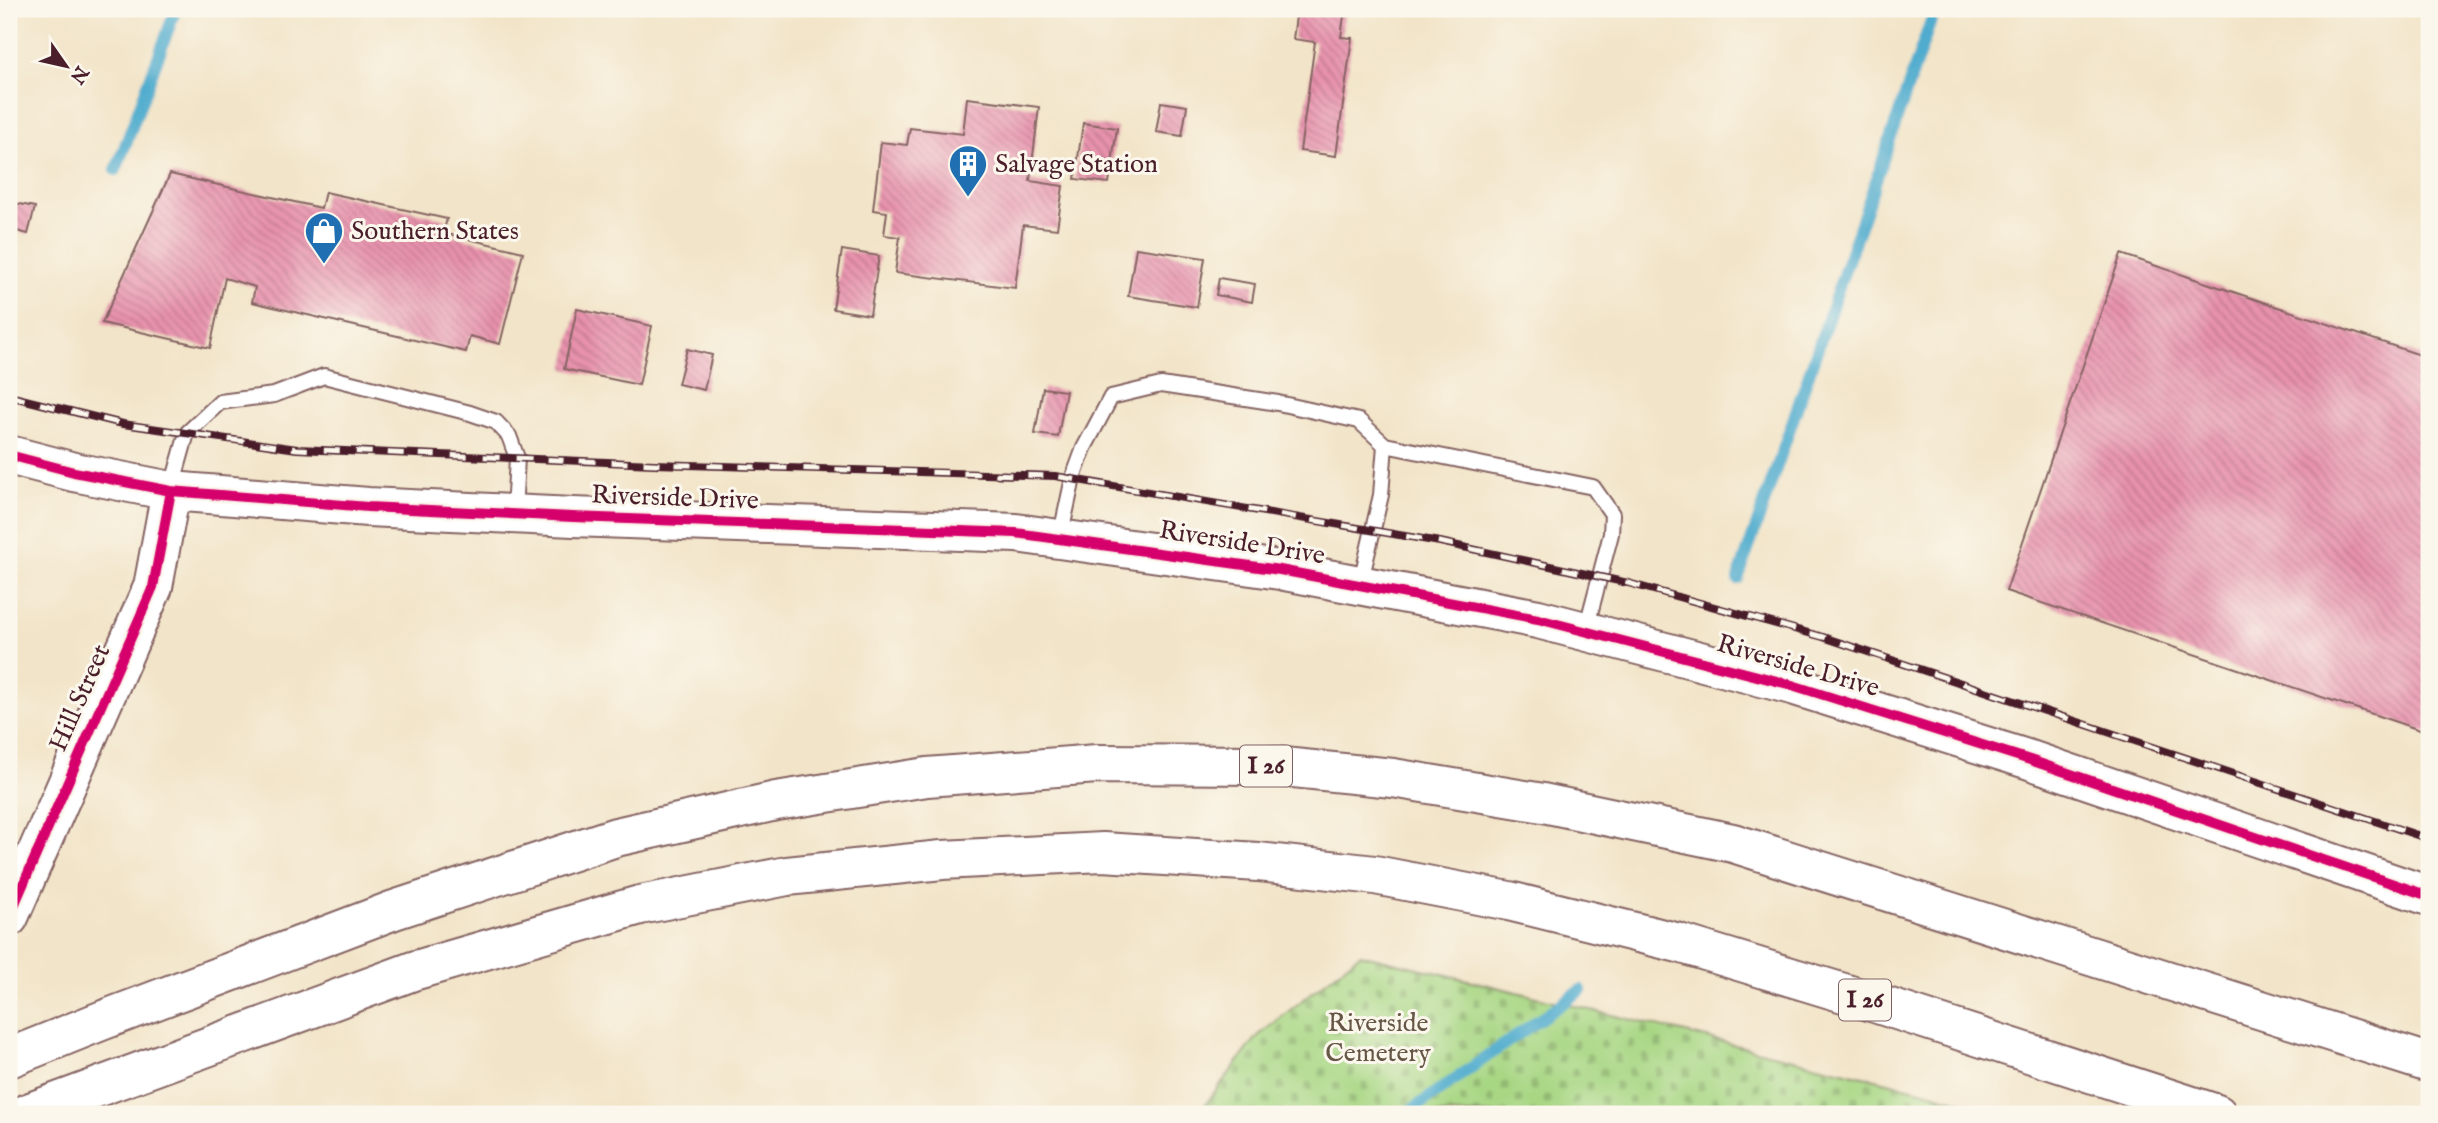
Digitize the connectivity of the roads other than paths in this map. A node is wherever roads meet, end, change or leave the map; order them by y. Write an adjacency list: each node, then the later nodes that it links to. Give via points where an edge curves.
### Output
1 (1385, 445): 5 (lane, via 1359,421 1278,403 1161,385 1111,397 1073,478); 6 (lane, via 1381,495); 7 (lane, via 1593,487 1612,514)
2 (9, 455): 3 (main road, Riverside Drive)
3 (170, 491): 4 (main road, Riverside Drive); 4 (lane, via 187,433 220,402 274,395 324,376 496,422 509,436 517,458); 9 (main road, Hill Street, via 153,587)
4 (514, 514): 5 (main road, Riverside Drive, via 1016,533)
5 (1060, 539): 6 (main road, Riverside Drive)
6 (1360, 585): 7 (main road, Riverside Drive)
7 (1586, 631): 8 (main road, Riverside Drive, via 1805,689)
8 (2429, 896)
9 (9, 917)
10 (9, 1058): 11 (main road, I 26, via 394,910 616,837 776,801 927,778 1097,764 1263,765 1393,778 1543,803 1733,843)
11 (2429, 1063)
12 (25, 1114): 13 (main road, I 26, via 413,971 640,905 787,876 942,860 1103,852 1375,875 1509,901 1679,943)
13 (2217, 1114)

